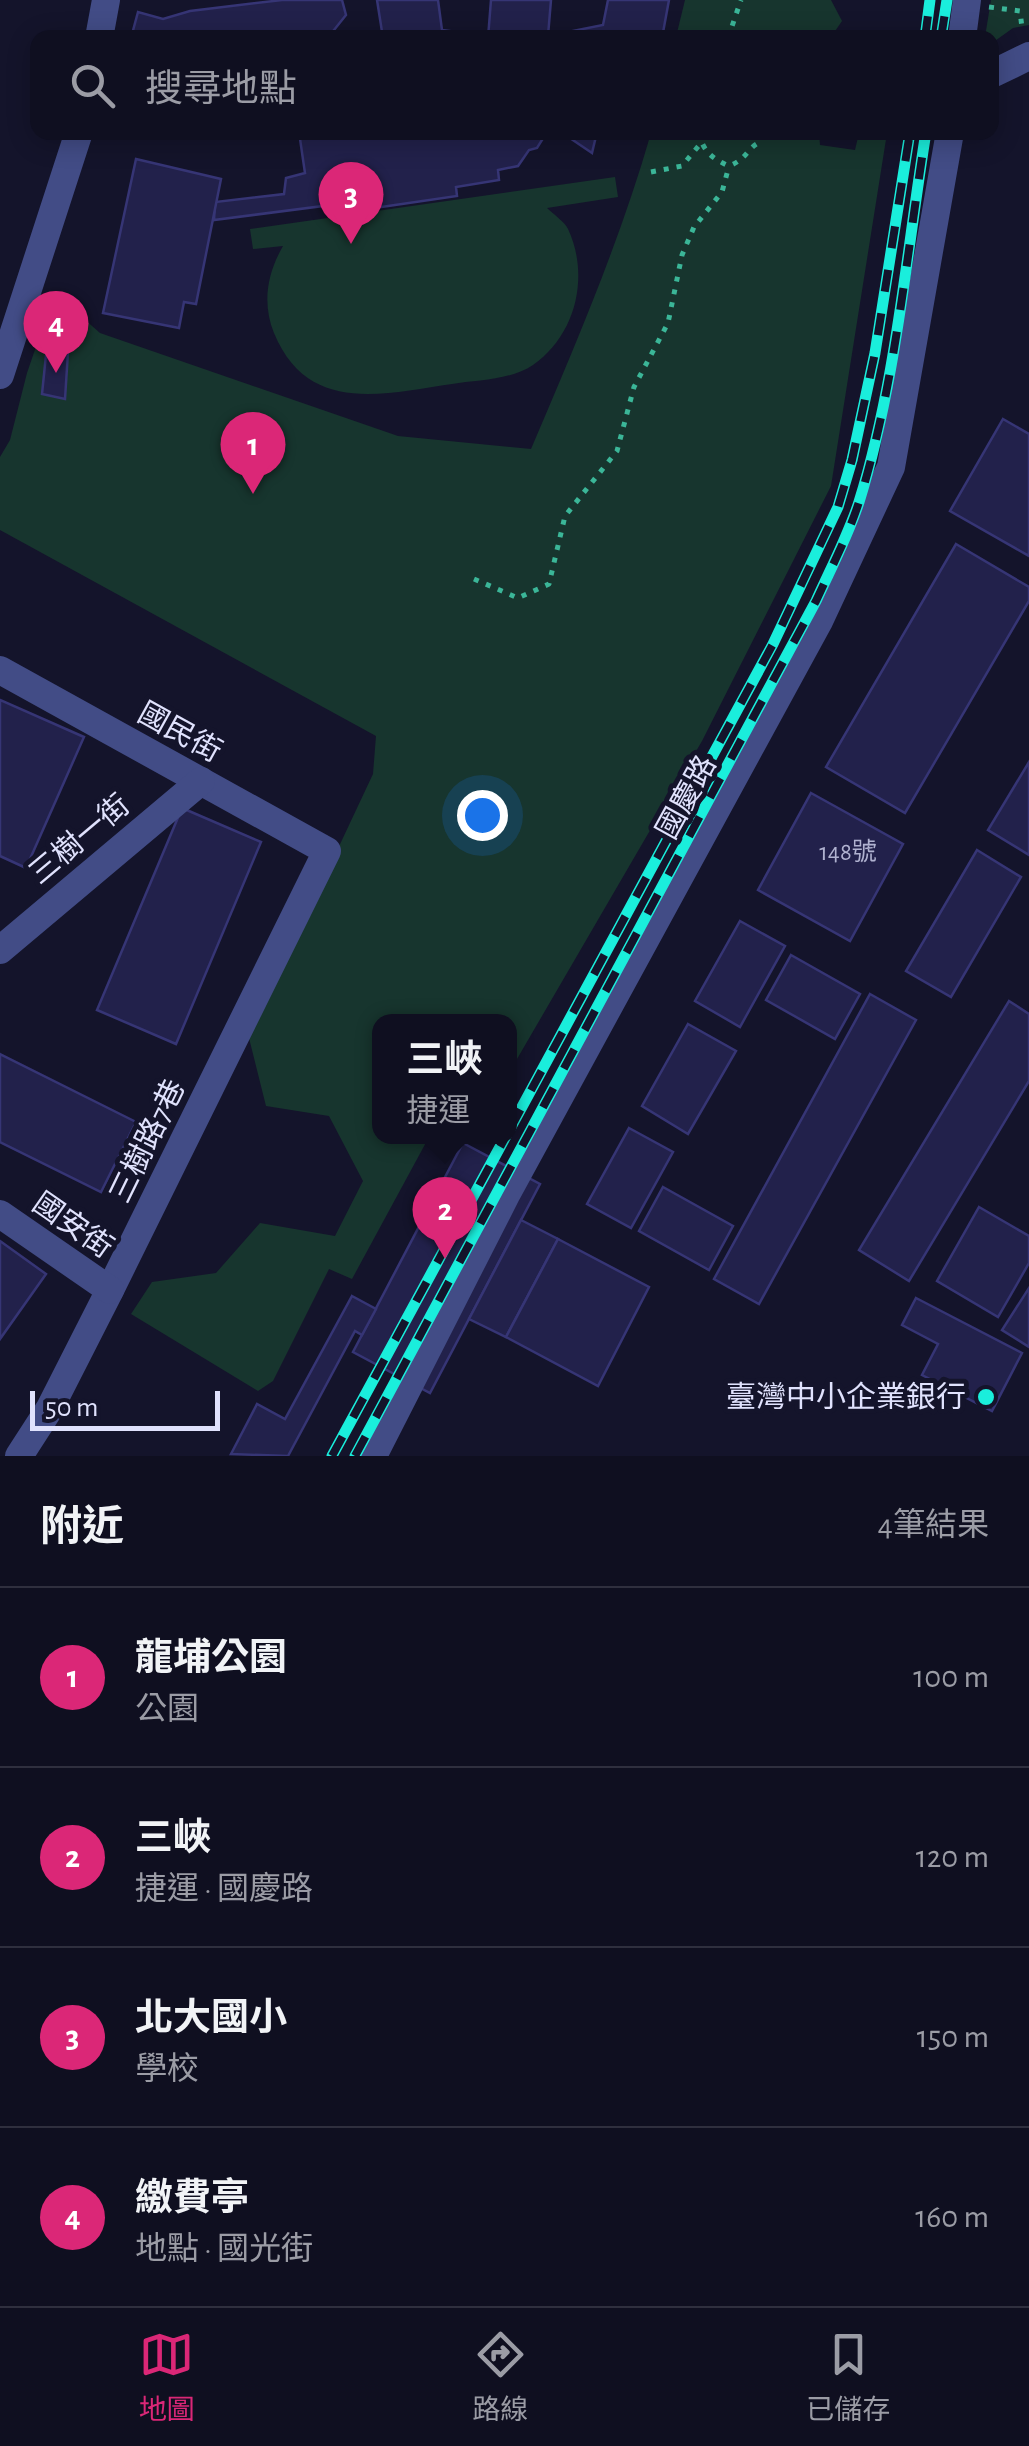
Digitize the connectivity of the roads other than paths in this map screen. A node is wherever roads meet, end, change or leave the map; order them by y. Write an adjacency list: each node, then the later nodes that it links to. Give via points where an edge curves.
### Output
1 (106, 0): 3 (street)
2 (968, 0): 4 (street)
3 (100, 30)
4 (963, 30)
5 (1029, 56): 6 (street)
6 (999, 71)
7 (76, 140): 9 (street)
8 (949, 140): 17 (street, 國慶路, via 891,467 818,621)
9 (2, 367)
10 (0, 670): 11 (street, 國民街)
11 (201, 780): 12 (street, 國民街); 13 (street, 三樹一街)
12 (327, 851): 15 (street, 三樹路7巷)
13 (3, 940)
14 (0, 1214): 15 (street, 國安街)
15 (110, 1290): 16 (street, 三樹路7巷)
16 (19, 1456)
17 (373, 1456)

